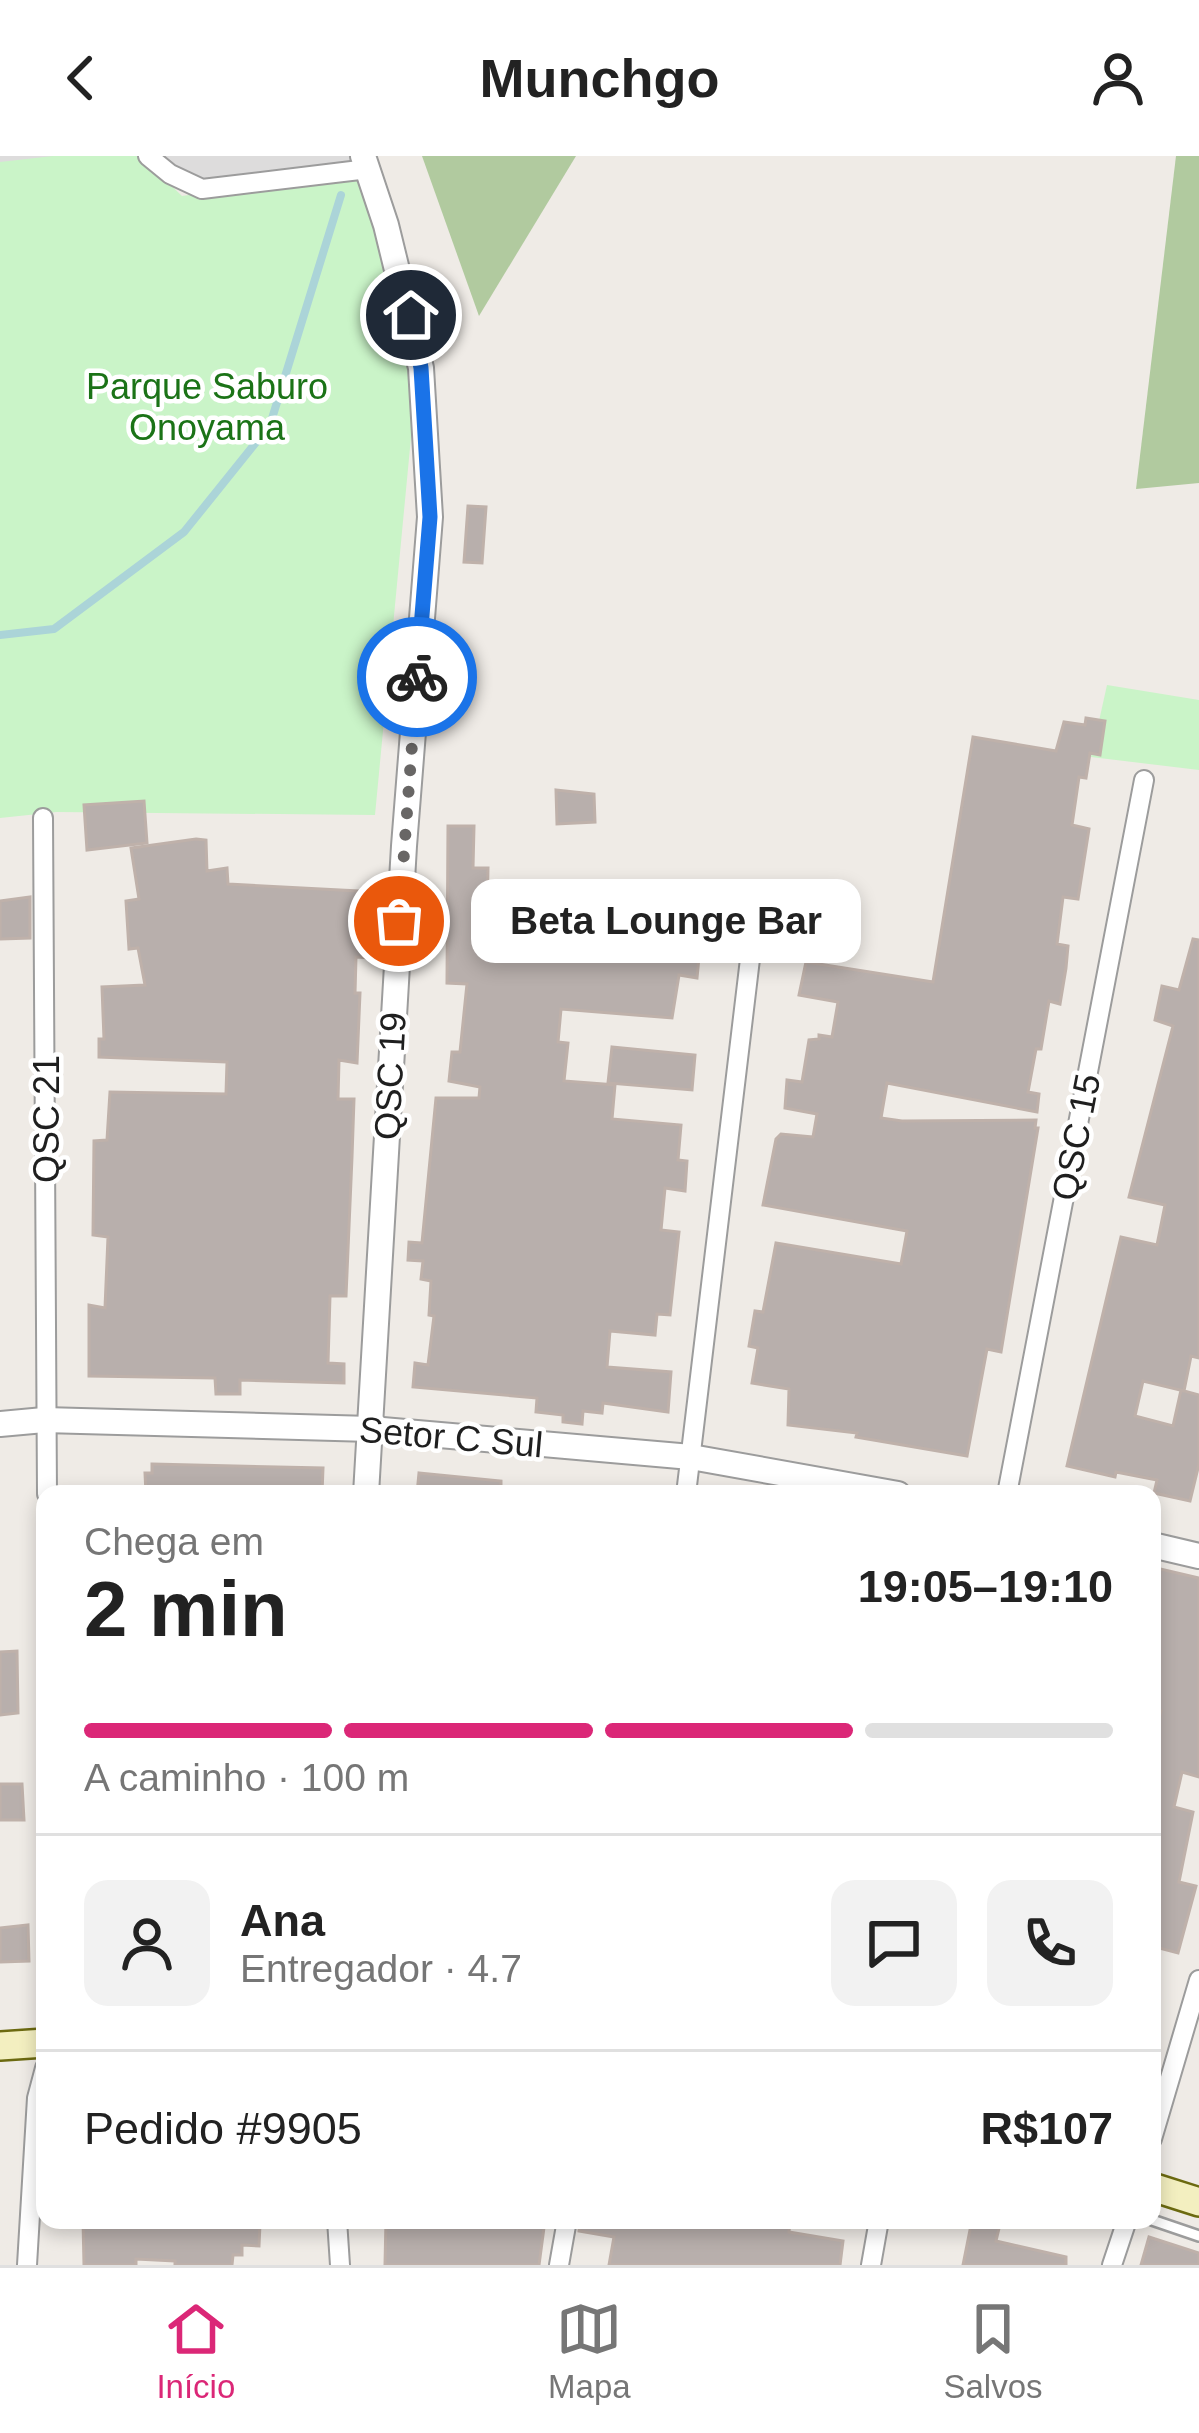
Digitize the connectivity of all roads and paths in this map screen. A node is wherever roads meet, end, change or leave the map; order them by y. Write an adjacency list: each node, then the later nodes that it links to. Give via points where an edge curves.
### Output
1 (148, 156): 2 (street, via 202,189)
2 (365, 163): 8 (street, QSC 19, via 421,368 430,517)
3 (1144, 780): 14 (street, QSC 15)
4 (43, 818): 6 (street, QSC 21)
5 (749, 959): 9 (street)
6 (44, 1420): 7 (street, Setor C Sul); 8 (street, Setor C Sul); 10 (street, QSC 21)
7 (0, 1424)
8 (371, 1429): 9 (street, Setor C Sul); 11 (street, QSC 19)
9 (691, 1456): 12 (street); 13 (street, Setor C Sul)
10 (47, 1485)
11 (367, 1485)
12 (687, 1485)
13 (849, 1485)
14 (1009, 1485)
15 (1161, 1547): 16 (street)
16 (1199, 1556)
17 (1199, 1980): 20 (street)
18 (36, 2044): 19 (main road)
19 (0, 2046)
20 (1161, 2109)
21 (36, 2115): 30 (street)
22 (1161, 2191): 23 (main road)
23 (1199, 2202)
24 (1161, 2223): 29 (lane)
25 (338, 2229): 31 (street)
26 (565, 2229): 32 (street)
27 (877, 2229): 33 (street)
28 (1124, 2229): 34 (street)
29 (1199, 2236)
30 (27, 2265)
31 (340, 2265)
32 (559, 2265)
33 (871, 2265)
34 (1112, 2265)

